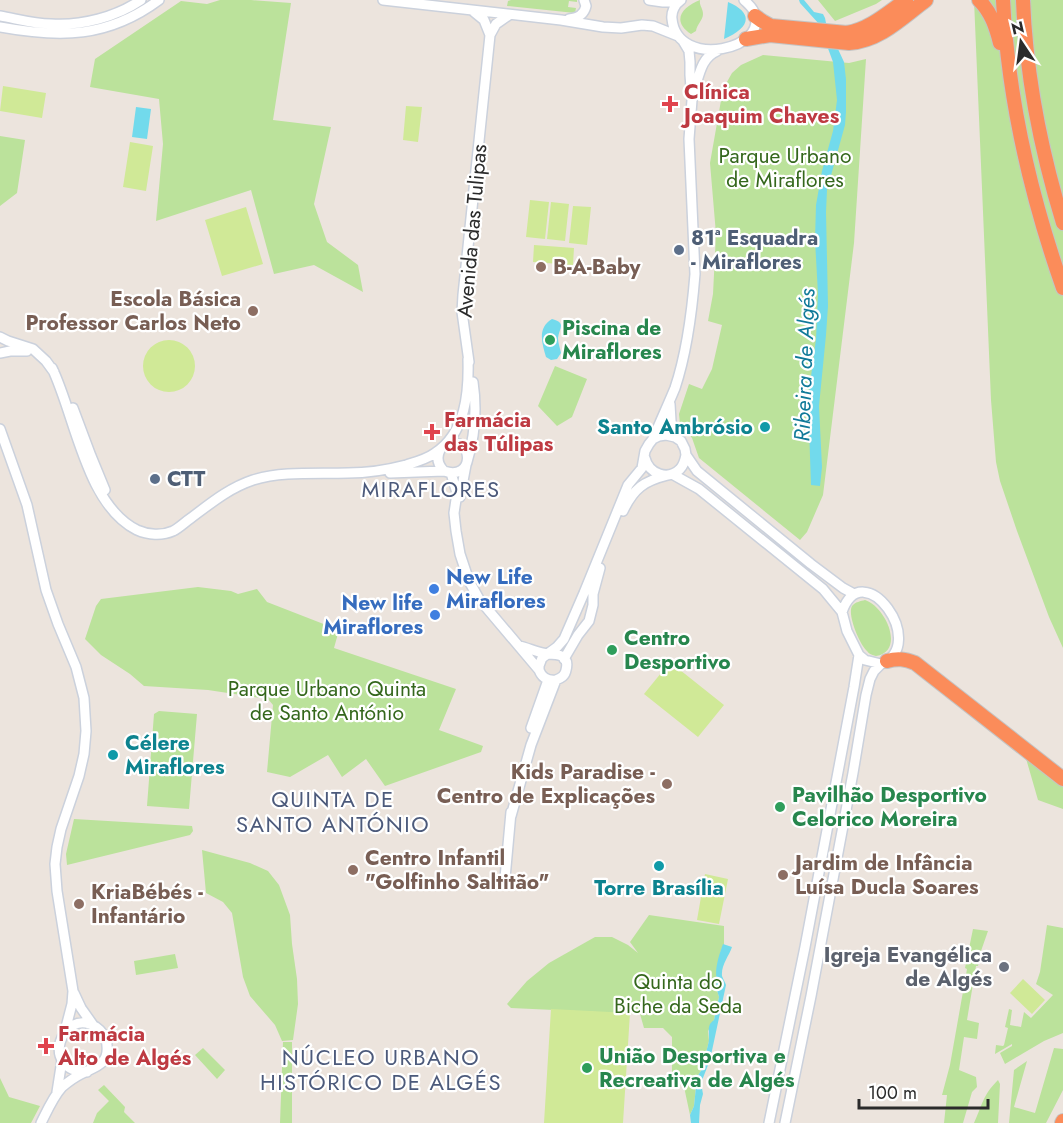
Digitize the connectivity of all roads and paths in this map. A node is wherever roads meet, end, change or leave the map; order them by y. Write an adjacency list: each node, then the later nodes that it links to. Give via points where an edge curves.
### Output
1 (141, 0): 16 (street, via 111,15 66,25)
2 (159, 0): 18 (street, via 123,21 78,33 44,34)
3 (383, 0): 13 (street)
4 (584, 0): 17 (street, via 583,14)
5 (649, 0): 12 (street)
6 (744, 0): 15 (street)
7 (906, 0): 15 (highway, via 868,27 847,33 771,26)
8 (927, 0): 21 (highway, via 879,35 858,43 770,35)
9 (979, 0): 24 (highway, via 997,31)
10 (1003, 0): 24 (highway)
11 (1023, 0): 25 (highway, via 1036,116)
12 (680, 1): 20 (street, via 671,15 672,27)
13 (473, 11): 14 (street); 19 (street, via 484,20)
14 (509, 15): 17 (street); 19 (street, via 496,24)
15 (755, 15): 21 (street, via 755,27)
16 (0, 16)
17 (561, 20): 20 (street, via 612,27 653,26)
18 (0, 27)
19 (490, 35): 30 (street, Avenida das Tulipas, via 463,296)
20 (680, 38): 22 (street, via 702,49); 23 (street, via 690,57)
21 (746, 39): 22 (street)
22 (720, 50): 23 (street, via 704,62)
23 (692, 100): 31 (street, via 688,139 694,284 686,346)
24 (1017, 124): 26 (highway)
25 (1063, 223)
26 (1063, 288)
27 (0, 337): 29 (street)
28 (0, 353): 29 (street, via 31,351)
29 (42, 357): 39 (street, via 66,389 107,493 134,528 147,534 173,531 230,489 258,479)
30 (468, 359): 35 (street, via 466,406); 38 (street, Avenida das Tulipas, via 475,412)
31 (670, 399): 33 (street); 34 (street)
32 (0, 429): 58 (street, via 27,505 46,590 84,698 84,754 61,829 55,864)
33 (675, 437): 34 (street); 36 (street, via 681,441)
34 (652, 439): 37 (street)
35 (443, 447): 38 (street, via 456,443 464,448); 39 (street, via 426,458); 40 (street, via 437,459)
36 (686, 455): 41 (street, via 680,469); 43 (street, via 697,471 732,500)
37 (645, 456): 41 (street, via 651,470); 46 (street, via 639,474 628,485 564,639)
38 (467, 464): 40 (street, via 460,472); 42 (street, Avenida das Tulipas)
39 (370, 472): 40 (street)
40 (448, 472): 42 (street, Avenida das Tulipas, via 456,486)
41 (670, 475): 44 (street, via 699,489 823,589); 48 (street, via 639,487 628,502 599,572 589,621)
42 (456, 504): 45 (street, Avenida das Tulipas, via 456,531 469,581 479,599)
43 (854, 594): 44 (street); 49 (street, via 876,595 894,621 900,638 898,651)
44 (842, 612): 47 (street)
45 (519, 646): 46 (street); 50 (street, Avenida das Tulipas)
46 (548, 654): 48 (street); 50 (street, via 540,662)
47 (859, 655): 49 (street); 52 (street)
48 (564, 659): 51 (street, via 566,672)
49 (884, 662): 53 (street, via 870,679); 54 (highway, via 902,659 915,663)
50 (539, 670): 51 (street)
51 (552, 680): 57 (street, via 524,750 511,816)
52 (838, 770): 53 (street); 55 (street)
53 (853, 773): 56 (street)
54 (1063, 779)
55 (833, 798): 56 (street); 65 (street)
56 (848, 801): 66 (street)
57 (505, 878)
58 (73, 991): 59 (street); 60 (street)
59 (93, 1025): 60 (street, via 78,1024); 62 (street, via 104,1035 108,1047 101,1064)
60 (65, 1031): 61 (street, via 59,1046)
61 (62, 1060): 62 (street, via 73,1070); 63 (street)
62 (87, 1072): 63 (street, via 71,1080)
63 (55, 1097): 64 (street)
64 (40, 1123)
65 (769, 1123)
66 (785, 1123)

